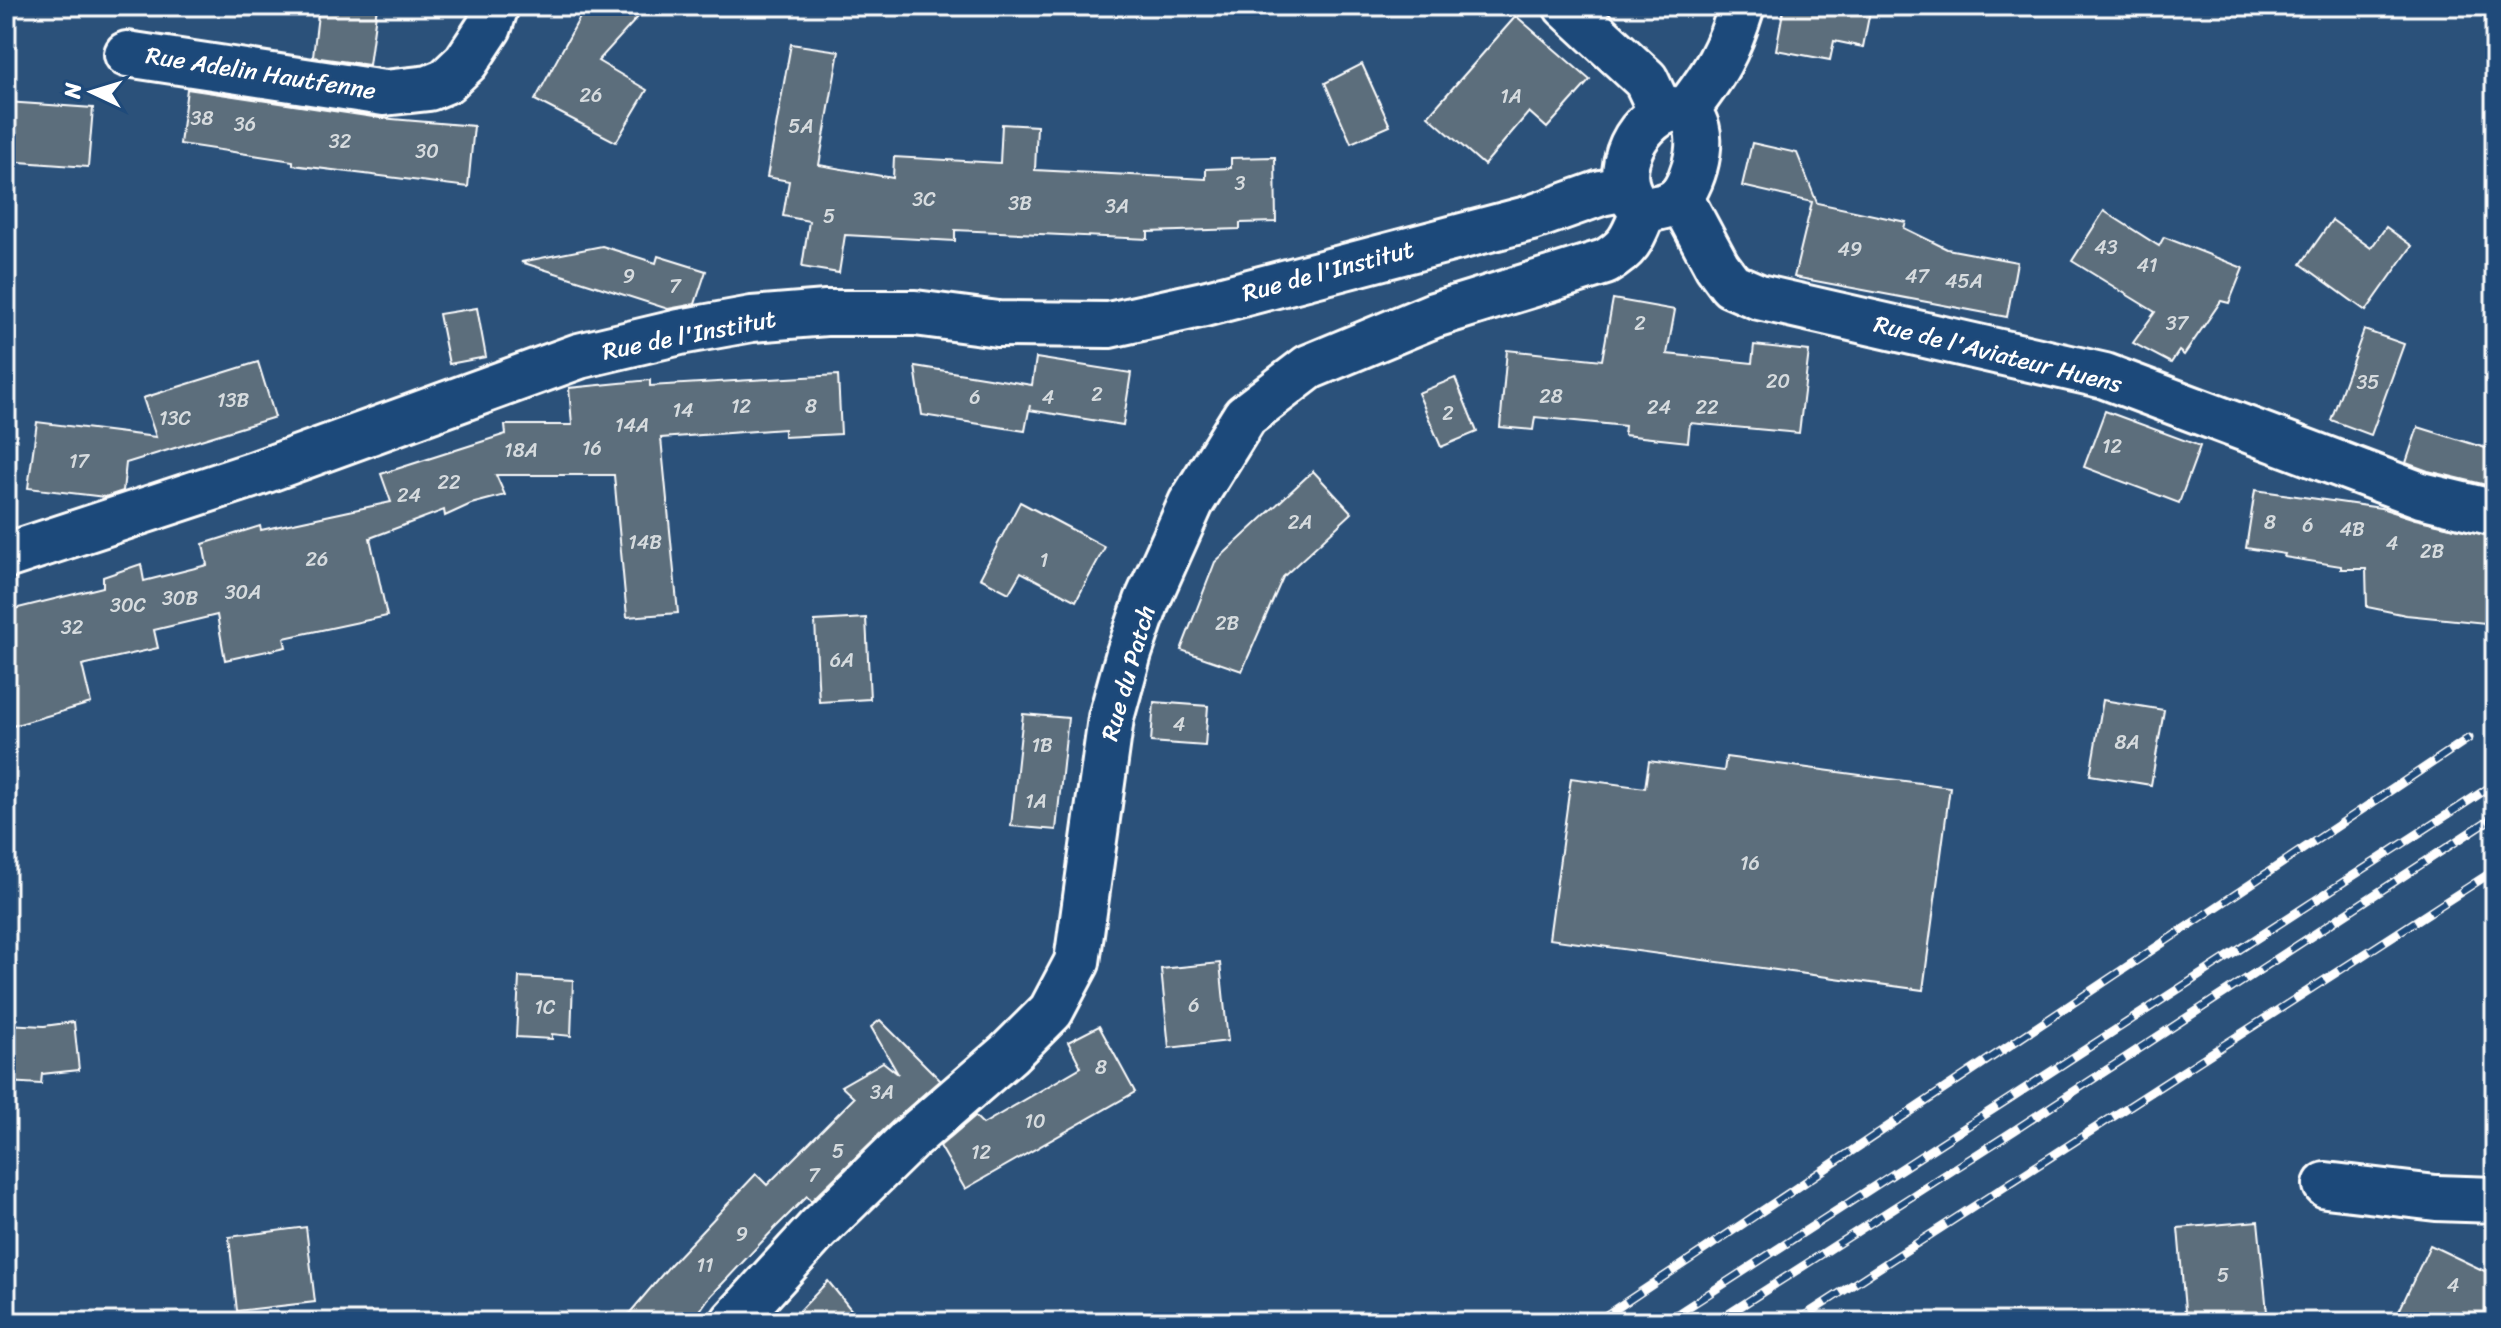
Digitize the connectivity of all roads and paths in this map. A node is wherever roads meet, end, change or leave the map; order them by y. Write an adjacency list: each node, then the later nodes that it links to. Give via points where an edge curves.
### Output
1 (496, 6): 4 (street, Rue Adelin Hautfenne, via 466,62 446,81 429,88 384,93)
2 (1566, 6): 5 (street)
3 (1742, 6): 5 (street, via 1731,44 1709,81)
4 (127, 54)
5 (1673, 112): 6 (street, via 1641,128 1629,151); 6 (street, via 1693,120 1697,162 1690,183)
6 (1650, 198): 7 (street, Rue de l'Aviateur Huens, via 1731,285 1759,297 2105,376 2421,495); 8 (street, Rue de l'Institut, via 1601,193 1531,218 1109,325 826,313 680,332 579,356 276,467); 11 (street, Rue du Patch, via 1622,252 1605,262 1434,315 1309,367 1245,416 1191,503 1129,653 1111,718 1077,962 1051,1011 909,1140)
7 (2495, 513)
8 (6, 556)
9 (2326, 1185): 10 (street)
10 (2495, 1200)
11 (733, 1322)

